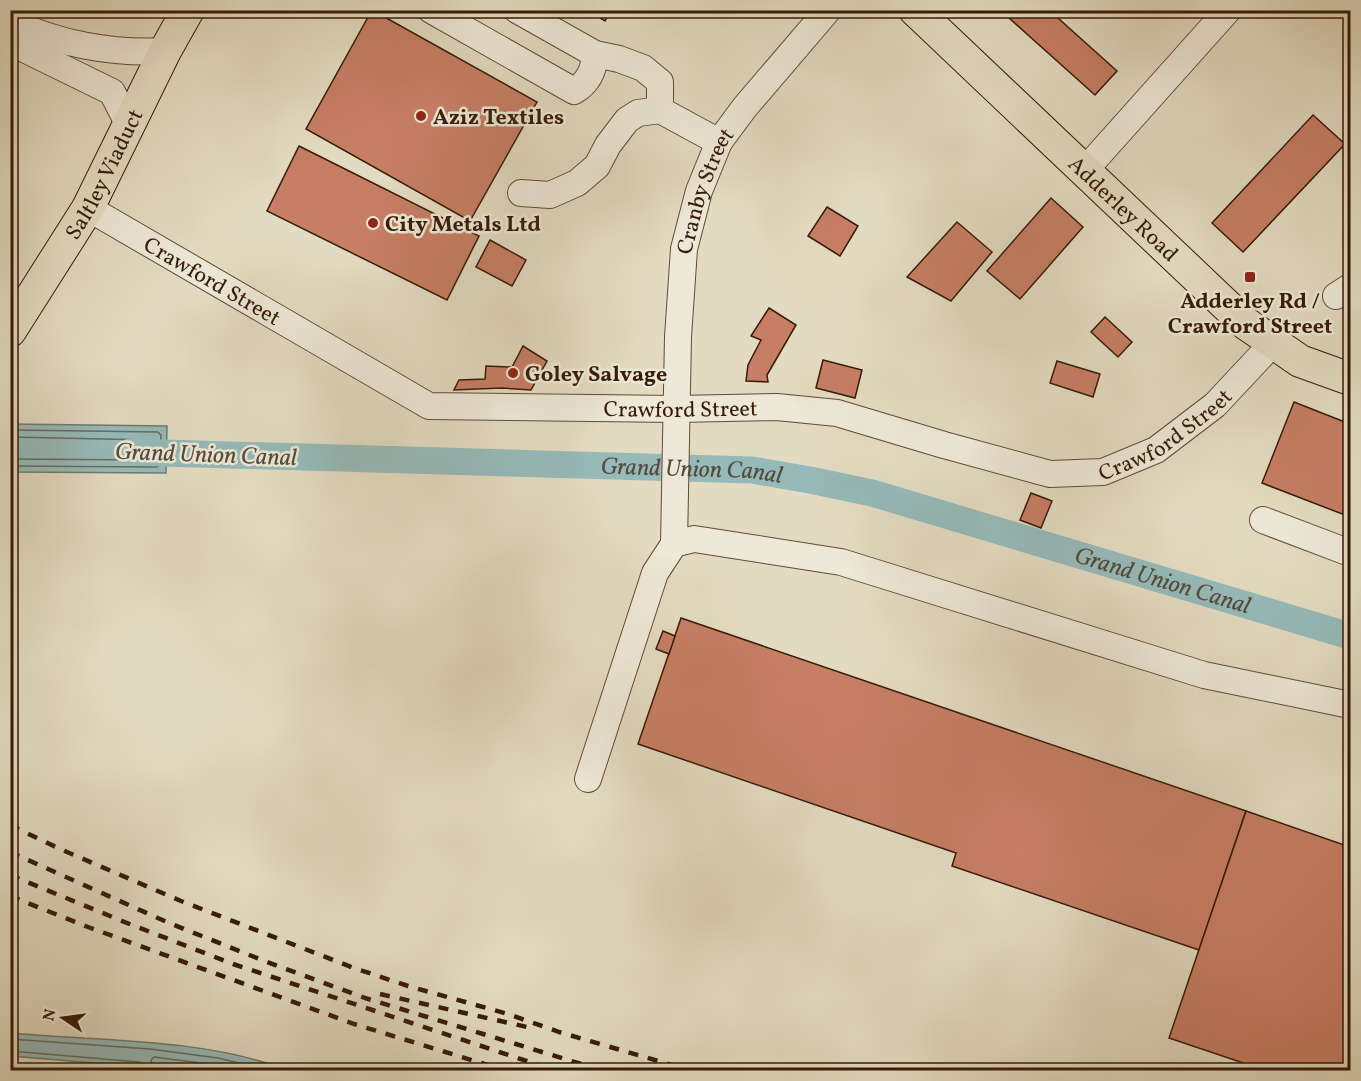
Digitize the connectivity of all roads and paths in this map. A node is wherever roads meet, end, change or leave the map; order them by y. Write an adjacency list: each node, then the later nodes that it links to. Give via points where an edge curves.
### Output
1 (188, 10): 8 (main road, Saltley Viaduct)
2 (431, 10): 9 (street, via 574,91 584,85 594,67)
3 (517, 10): 9 (street)
4 (828, 10): 12 (street, Cranby Street)
5 (915, 10): 13 (main road, Adderley Road)
6 (1228, 10): 13 (street)
7 (15, 25): 8 (street, via 59,40 119,51); 11 (street, via 112,92)
8 (165, 51): 11 (main road, Saltley Viaduct)
9 (595, 54): 10 (street, via 644,68 660,82)
10 (660, 110): 12 (street); 14 (street, via 638,113 627,120 597,166 577,183 550,195)
11 (129, 125): 15 (main road, Saltley Viaduct)
12 (719, 142): 19 (street, Cranby Street, via 699,191 684,249)
13 (1085, 170): 17 (main road, Adderley Road, via 1245,323)
14 (521, 193)
15 (87, 208): 16 (main road, Saltley Viaduct); 19 (street, Crawford Street, via 429,406)
16 (10, 331)
17 (1274, 342): 18 (main road, Adderley Road, via 1300,361); 19 (street, Crawford Street, via 1215,405 1156,450 1103,472 1050,474 837,413 777,406)
18 (1350, 379)
19 (677, 419): 21 (street, Cranby Street)
20 (1263, 520): 22 (street)
21 (674, 544): 23 (street, via 694,539 841,562 1204,675); 24 (street, via 655,573)
22 (1350, 553)
23 (1350, 705)
24 (588, 779)

